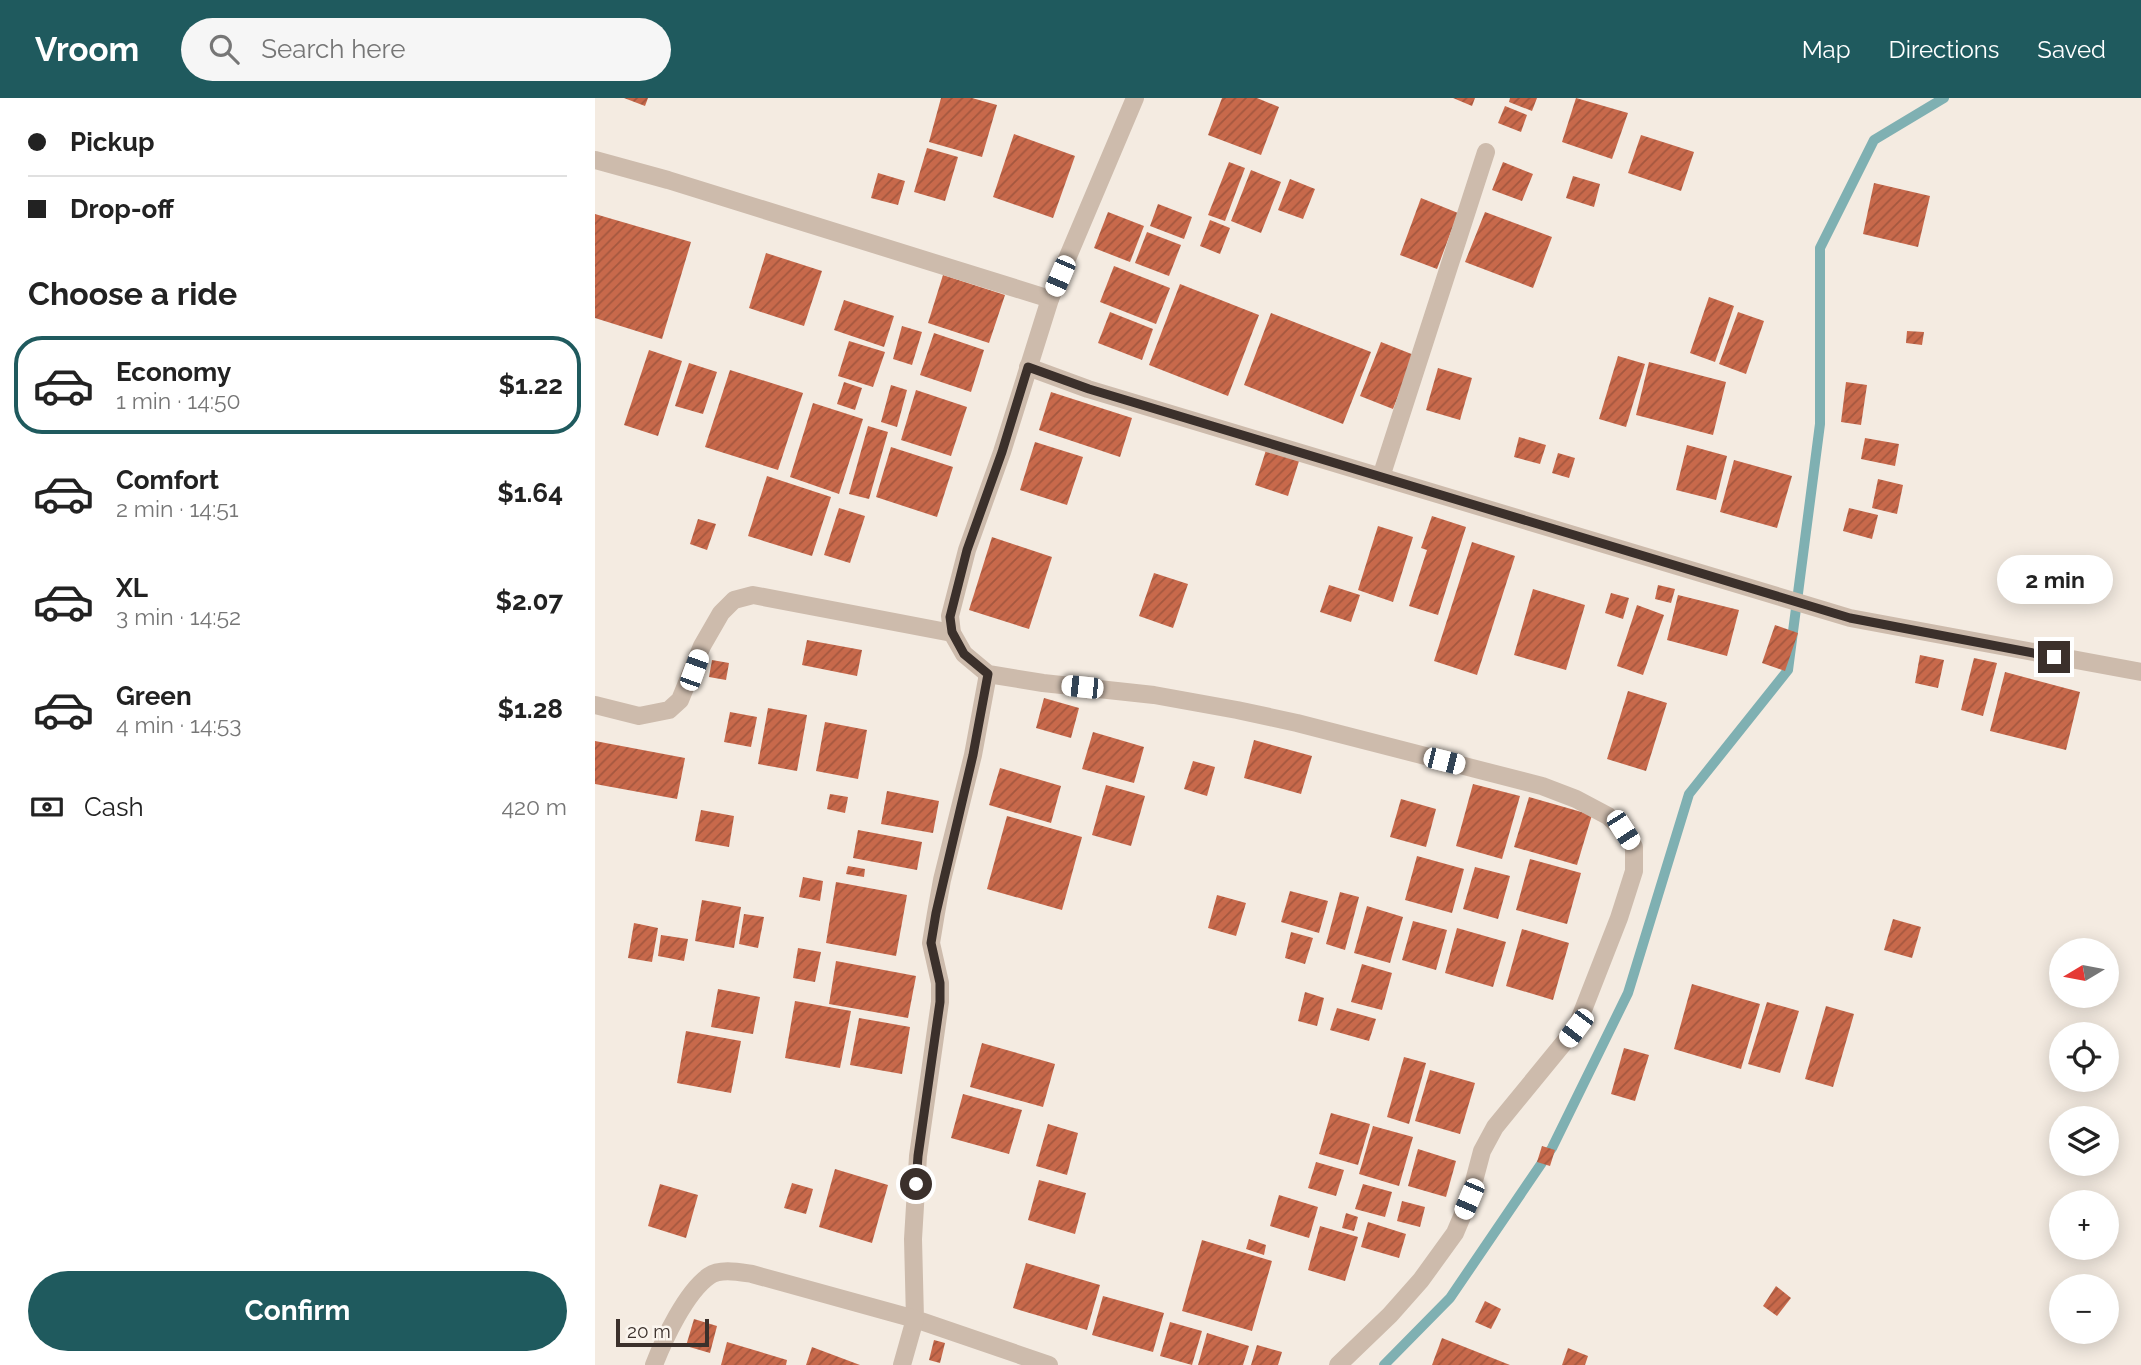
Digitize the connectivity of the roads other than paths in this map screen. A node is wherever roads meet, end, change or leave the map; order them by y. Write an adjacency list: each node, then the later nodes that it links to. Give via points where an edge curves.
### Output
1 (1135, 98): 4 (street)
2 (1486, 152): 6 (street)
3 (595, 160): 4 (street)
4 (1050, 299): 5 (street)
5 (1028, 367): 6 (street); 7 (street, via 967,550 950,617)
6 (1381, 477): 8 (street, via 1850,618)
7 (952, 632): 9 (street, via 964,654); 10 (street, via 754,595 734,600 721,613 680,700 669,710 639,716)
8 (2141, 671)
9 (988, 674): 11 (street, via 931,943 940,1002 918,1156); 15 (street, via 1237,710 1542,786 1608,816 1634,847 1634,871 1576,1028 1495,1127 1482,1151 1465,1211 1439,1256 1390,1315)
10 (595, 705)
11 (915, 1319): 12 (street, via 730,1271 710,1275 690,1297); 13 (street); 14 (street)
12 (654, 1365)
13 (902, 1365)
14 (1049, 1365)
15 (1338, 1365)

